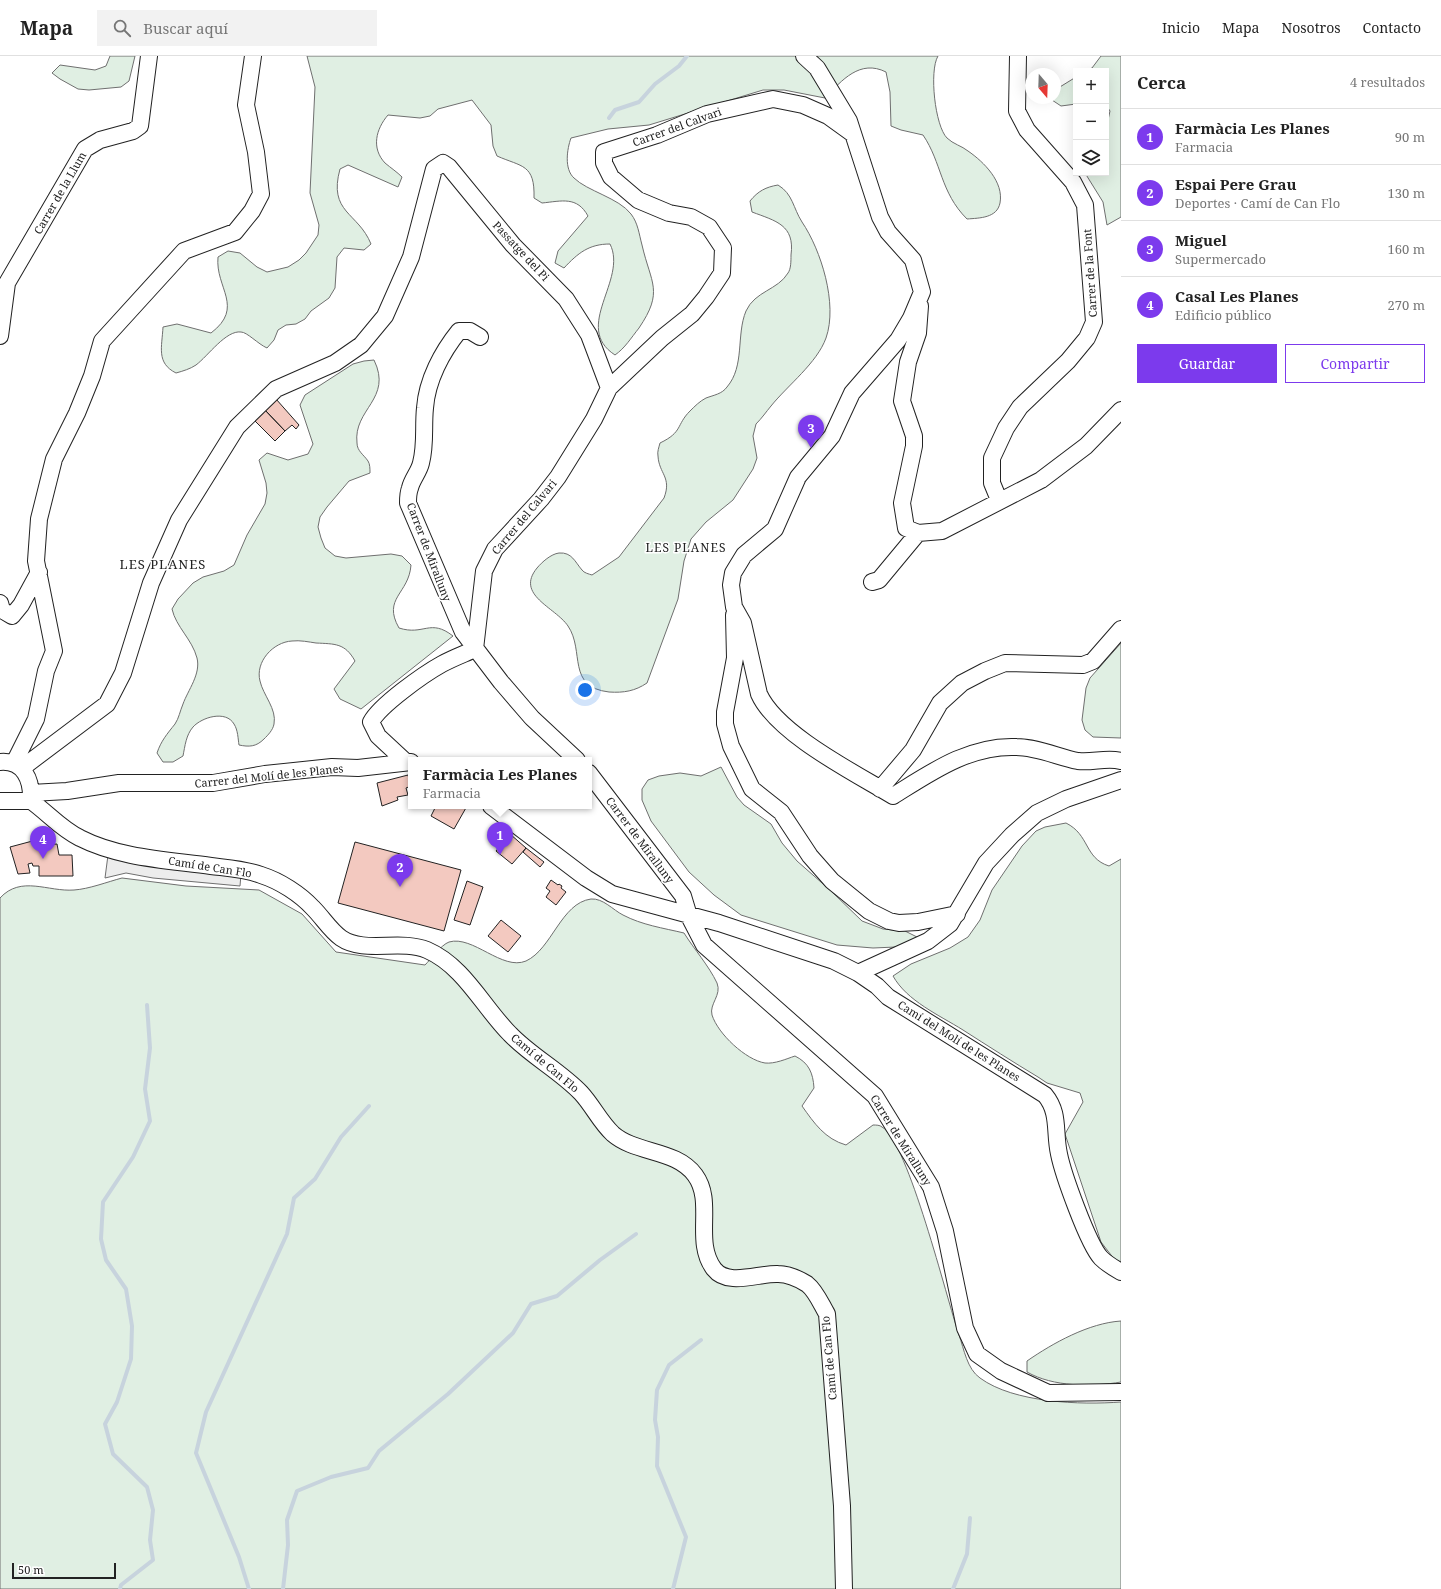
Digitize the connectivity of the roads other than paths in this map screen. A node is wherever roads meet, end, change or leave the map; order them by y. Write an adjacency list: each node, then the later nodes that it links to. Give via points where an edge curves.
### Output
1 (149, 56): 8 (street, Carrer de la Llum, via 140,126 133,132 100,140 85,149 7,283)
2 (253, 56): 14 (street, via 246,105 256,152 261,194 252,211 235,232 184,251 102,341 92,376 54,460 38,518 36,561)
3 (804, 56): 5 (street)
4 (1018, 56): 12 (street, Carrer de la Font, via 1016,111 1027,130 1072,182 1085,205 1094,322 1087,338 1068,361 1020,407 1006,428 992,458 992,483)
5 (817, 62): 6 (street, via 849,121)
6 (853, 134): 7 (street, via 880,217 888,232 913,260 922,292); 10 (street, Carrer del Calvari, via 828,116 803,105 773,99 707,114 657,135 604,152 604,163 611,178 627,192 638,200 669,213 691,217 709,226 723,248 722,273 706,297 692,314 662,338)
7 (920, 300): 13 (street, via 918,333 908,362 902,401 914,436 902,503 906,528); 17 (street, via 898,340 852,393 832,436 798,477 775,529 738,563 730,585)
8 (0, 336)
9 (480, 337): 19 (street, Carrer de Miralluny, via 470,331 459,331 439,363 427,391 421,464 410,487 408,503 450,606)
10 (609, 388): 19 (street, Carrer del Calvari, via 594,418 541,499 495,549 484,571); 23 (street, Passatge del Pi, via 590,335 566,299 513,245 443,163 434,169 411,258 385,316 361,345 336,363 276,388 237,427 179,520 151,583 123,673 107,704)
11 (1121, 410): 12 (street, via 1086,446 1041,480)
12 (999, 500): 13 (street, via 942,531)
13 (918, 533): 15 (street, via 879,580)
14 (39, 572): 16 (street, via 12,616 2,610); 23 (street, via 54,652 46,671 36,719)
15 (872, 582)
16 (0, 603)
17 (734, 607): 26 (street, via 743,623 762,700 788,730); 31 (street, via 735,658 725,724 731,746 752,789 781,812 810,856 832,882 869,912 899,923)
18 (1121, 629): 26 (street, via 1093,661 1083,665 1005,663 985,670 962,683 940,703 913,750)
19 (475, 649): 20 (street, Carrer de Miralluny, via 532,718); 22 (street, via 441,664 374,716 371,722 378,736)
20 (574, 757)
21 (1121, 761): 26 (street, via 1080,761 1016,746 980,749 937,768 893,796)
22 (408, 762): 27 (street, Carrer del Molí de les Planes, via 265,774 213,783 119,783)
23 (12, 765): 27 (street, via 27,775)
24 (592, 777): 30 (street, Carrer de Miralluny, via 682,896)
25 (1121, 780): 31 (street, via 1066,799 1037,813 986,863)
26 (880, 789)
27 (31, 797): 28 (street, Carrer del Molí de les Planes); 35 (street, Camí de Can Flo, via 73,834 110,850 232,869 266,877 285,886 312,906 335,933 350,943 398,944 427,950 457,971 508,1032 582,1094 614,1135 630,1144 662,1154 687,1166 701,1187 706,1256 715,1271 729,1278 777,1274 792,1277 808,1285 827,1314 842,1506)
28 (0, 801)
29 (494, 809): 30 (street, via 576,871 612,894)
30 (688, 912): 32 (street, Camí del Molí de les Planes, via 834,961); 34 (street, Carrer de Miralluny, via 704,945 875,1096 931,1187 945,1231 965,1328 977,1354 1001,1371 1048,1393)
31 (957, 914): 32 (street, via 950,924 928,940)
32 (858, 973): 33 (street, Camí del Molí de les Planes, via 888,997 1046,1095 1055,1112 1059,1154 1084,1225 1100,1257)
33 (1121, 1272)
34 (1121, 1392)
35 (844, 1589)

